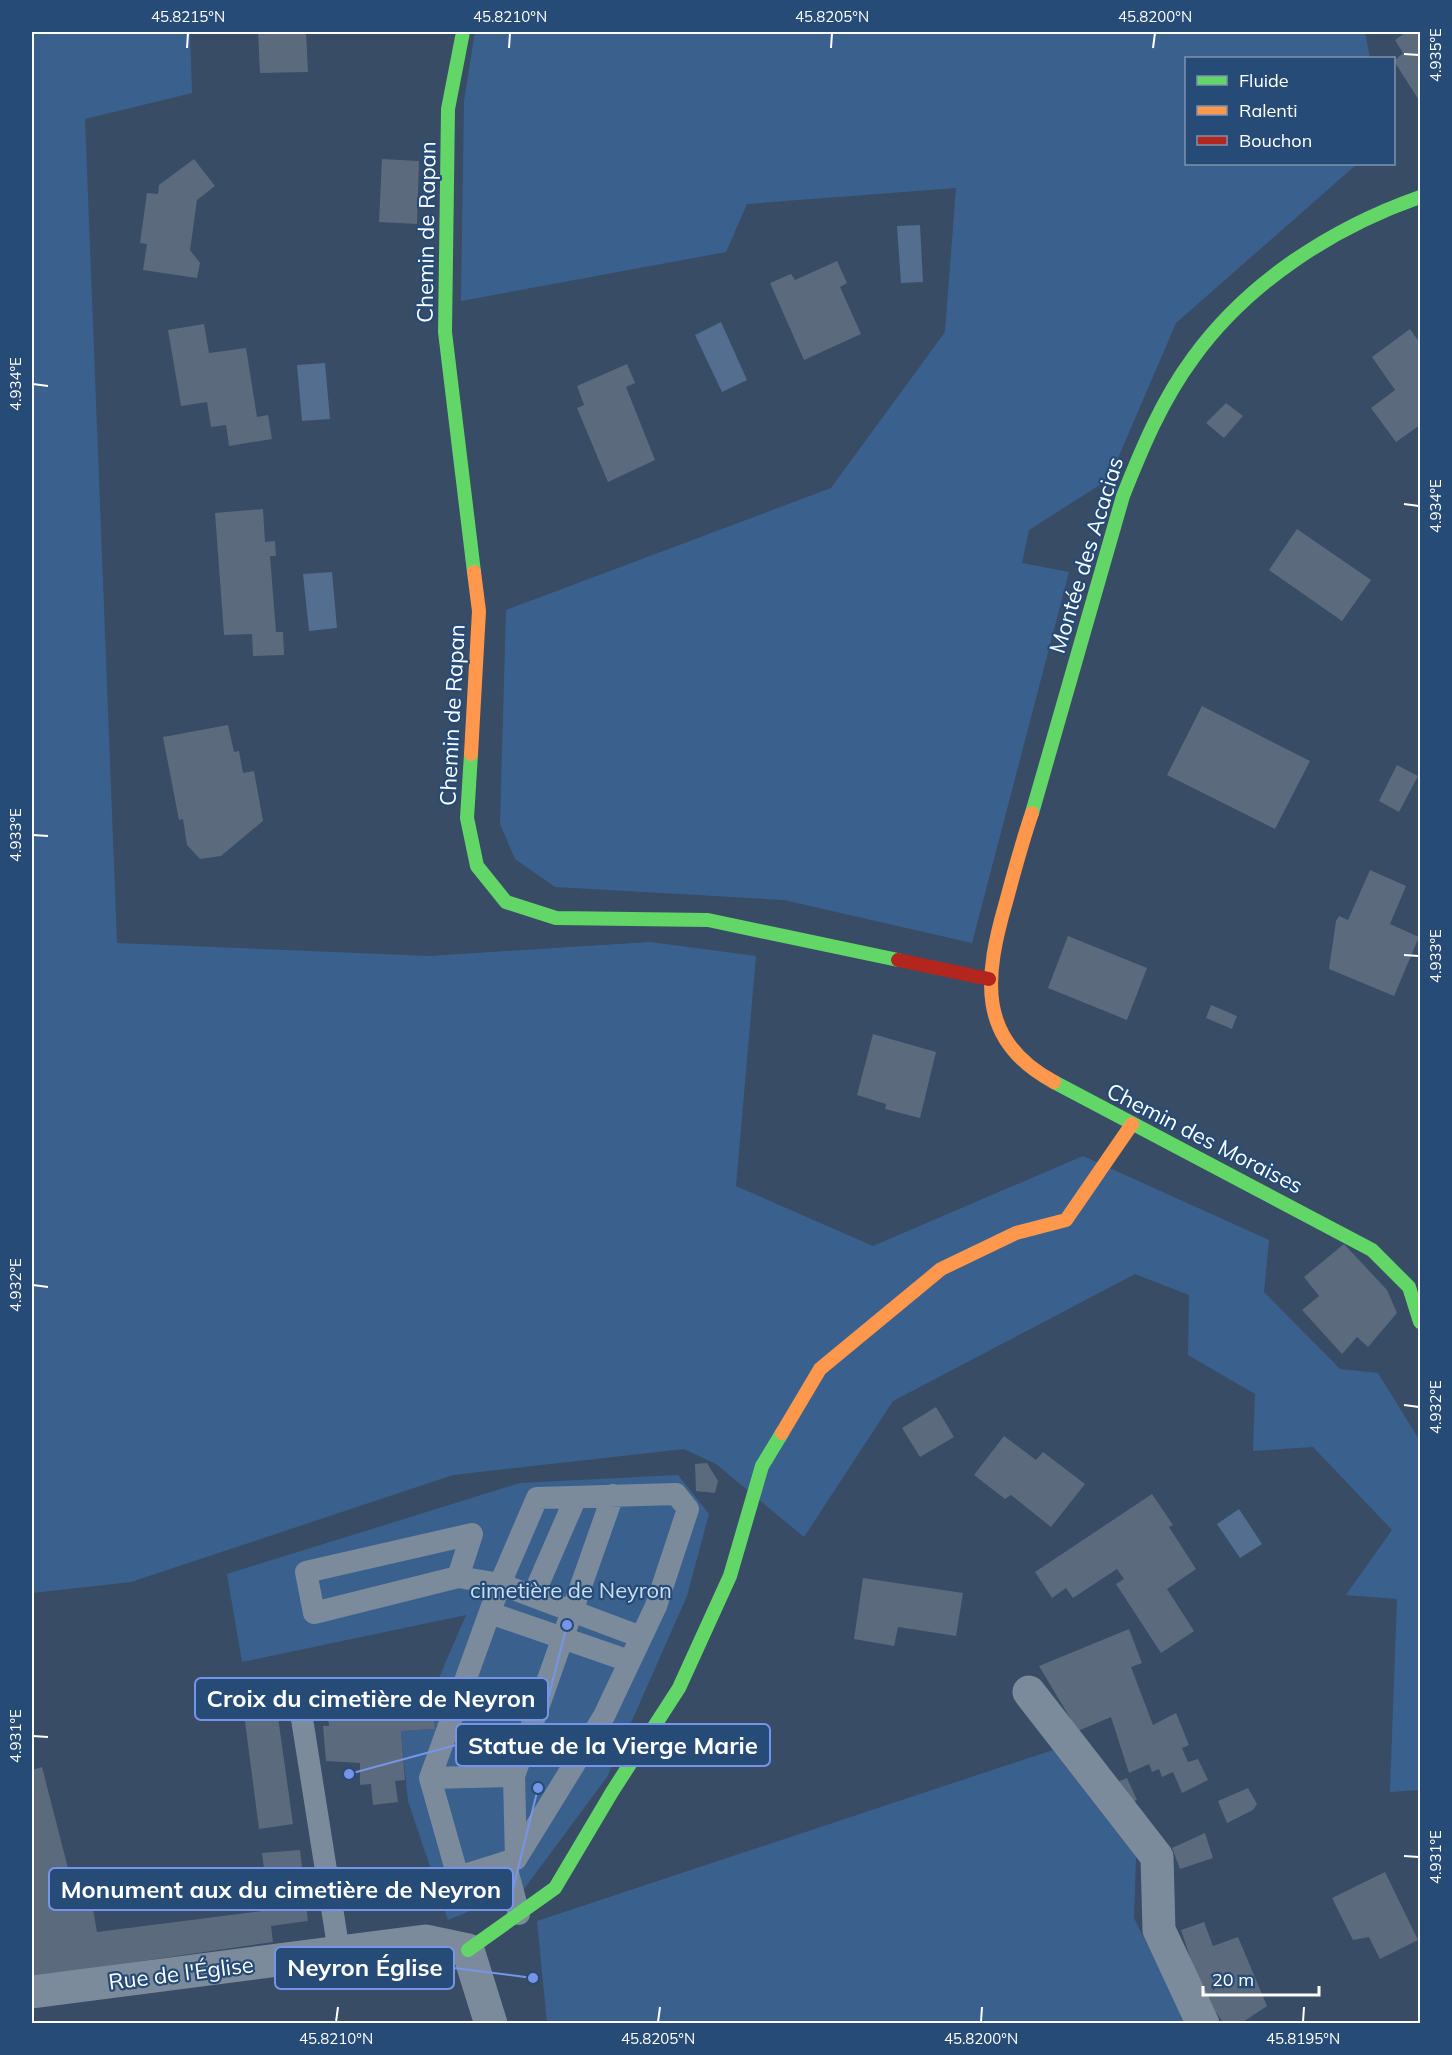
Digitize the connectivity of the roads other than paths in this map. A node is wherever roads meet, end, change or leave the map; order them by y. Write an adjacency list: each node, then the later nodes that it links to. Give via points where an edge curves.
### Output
1 (463, 32): 3 (street, Chemin de Rapan, via 448,109 445,332 479,611 467,818 477,866 506,902 556,918 708,920)
2 (1420, 197): 3 (street, Montée des Acacias, via 1317,243 1253,292 1194,357 1159,410 1122,497 1091,599 996,934)
3 (989, 979): 4 (street, Chemin des Moraises, via 995,1019 1012,1049 1036,1073)
4 (1132, 1124): 5 (street, Chemin des Moraises, via 1372,1250 1409,1287); 21 (street, via 1066,1220 1016,1233 941,1269 820,1369 762,1466 730,1576 679,1688 555,1888)
5 (1420, 1322)
6 (613, 1496): 7 (lane); 11 (lane); 14 (lane, via 676,1494 688,1509 656,1606)
7 (576, 1497): 9 (lane, via 537,1498); 10 (lane)
8 (458, 1577): 8 (lane, via 472,1534 306,1572 314,1614); 9 (lane)
9 (500, 1584): 10 (lane); 12 (lane)
10 (533, 1596): 11 (lane)
11 (572, 1611): 13 (lane); 14 (lane)
12 (490, 1613): 13 (lane); 19 (lane)
13 (563, 1636): 15 (lane); 18 (lane)
14 (641, 1637): 15 (lane)
15 (629, 1661): 20 (lane, via 604,1716)
16 (1029, 1692): 26 (street, via 1157,1857 1159,1930)
17 (299, 1700): 23 (lane)
18 (514, 1776): 19 (lane); 20 (lane)
19 (430, 1778): 20 (lane, via 458,1876)
20 (510, 1860): 21 (lane)
21 (519, 1914): 22 (street)
22 (468, 1950): 23 (street, Rue de l'Église, via 424,1941); 25 (street)
23 (339, 1952): 24 (street, Rue de l'Église)
24 (32, 1992)
25 (491, 2024)
26 (1203, 2024)

